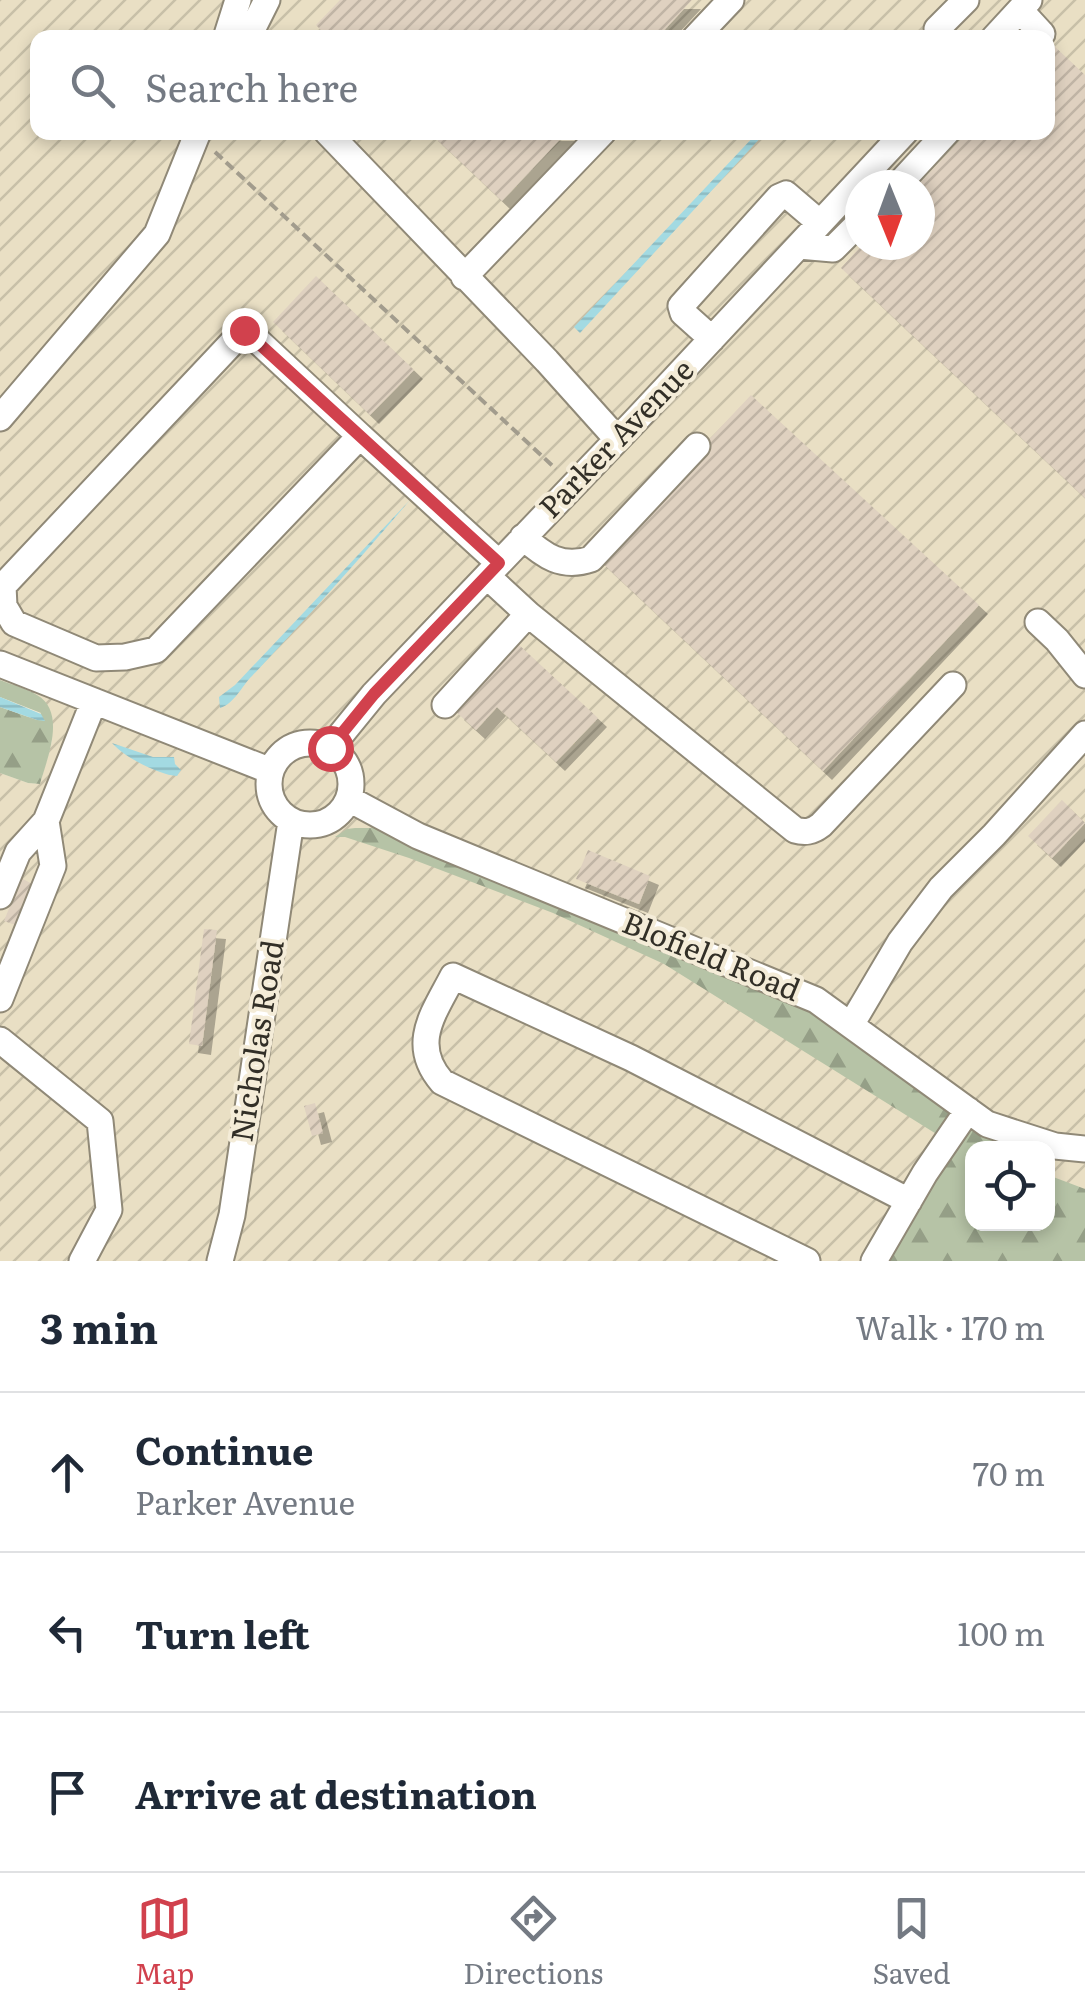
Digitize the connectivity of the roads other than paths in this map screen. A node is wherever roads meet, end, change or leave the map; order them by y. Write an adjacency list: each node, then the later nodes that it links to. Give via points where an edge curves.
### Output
1 (238, 0): 7 (street)
2 (267, 0): 8 (street)
3 (731, 0): 9 (street)
4 (966, 0): 6 (street)
5 (1024, 5): 10 (street); 11 (street)
6 (937, 29)
7 (229, 30)
8 (252, 30)
9 (703, 30)
10 (1001, 30)
11 (1040, 30)
12 (195, 140): 23 (street, via 156,234)
13 (335, 140): 21 (street)
14 (595, 140): 21 (street)
15 (898, 140): 18 (street, Parker Avenue)
16 (940, 140): 17 (street)
17 (912, 170)
18 (820, 223): 20 (street, Parker Avenue); 22 (street, via 786,194 779,197 680,306)
19 (845, 237): 20 (street, via 833,249)
20 (799, 246): 22 (street, Parker Avenue)
21 (464, 277): 25 (street)
22 (712, 339): 25 (street, Parker Avenue)
23 (0, 418)
24 (360, 436): 24 (street, via 156,650 96,658 14,623 4,606 3,586 244,330); 28 (street)
25 (617, 439): 27 (street, Parker Avenue)
26 (697, 446): 27 (street, via 591,559 545,557)
27 (523, 538): 28 (street, Parker Avenue)
28 (493, 570): 29 (street); 37 (street, Parker Avenue)
29 (528, 614): 33 (street, via 804,832 821,825); 35 (street)
30 (1038, 622): 32 (street)
31 (0, 664): 34 (street)
32 (1085, 675)
33 (954, 684)
34 (94, 701): 38 (street); 41 (street)
35 (445, 705)
36 (1085, 734): 44 (street, via 941,888)
37 (330, 748): 38 (street, via 295,746); 39 (street, via 348,768)
38 (271, 771): 40 (street, via 272,798)
39 (348, 799): 40 (street, via 324,822); 44 (street, Blofield Road, via 418,836 816,1000)
40 (292, 821): 50 (street, Nicholas Road)
41 (46, 822): 42 (street, via 18,852); 43 (street, via 52,866)
42 (0, 896)
43 (0, 998)
44 (851, 1025): 46 (street, Blofield Road)
45 (3, 1052): 49 (street, via 100,1121 109,1210)
46 (968, 1110): 47 (street, Blofield Road, via 986,1124); 48 (street)
47 (1085, 1149)
48 (909, 1201): 51 (street, via 454,976 429,1024 425,1052 442,1082); 52 (street)
49 (82, 1261)
50 (220, 1261)
51 (807, 1261)
52 (874, 1261)

